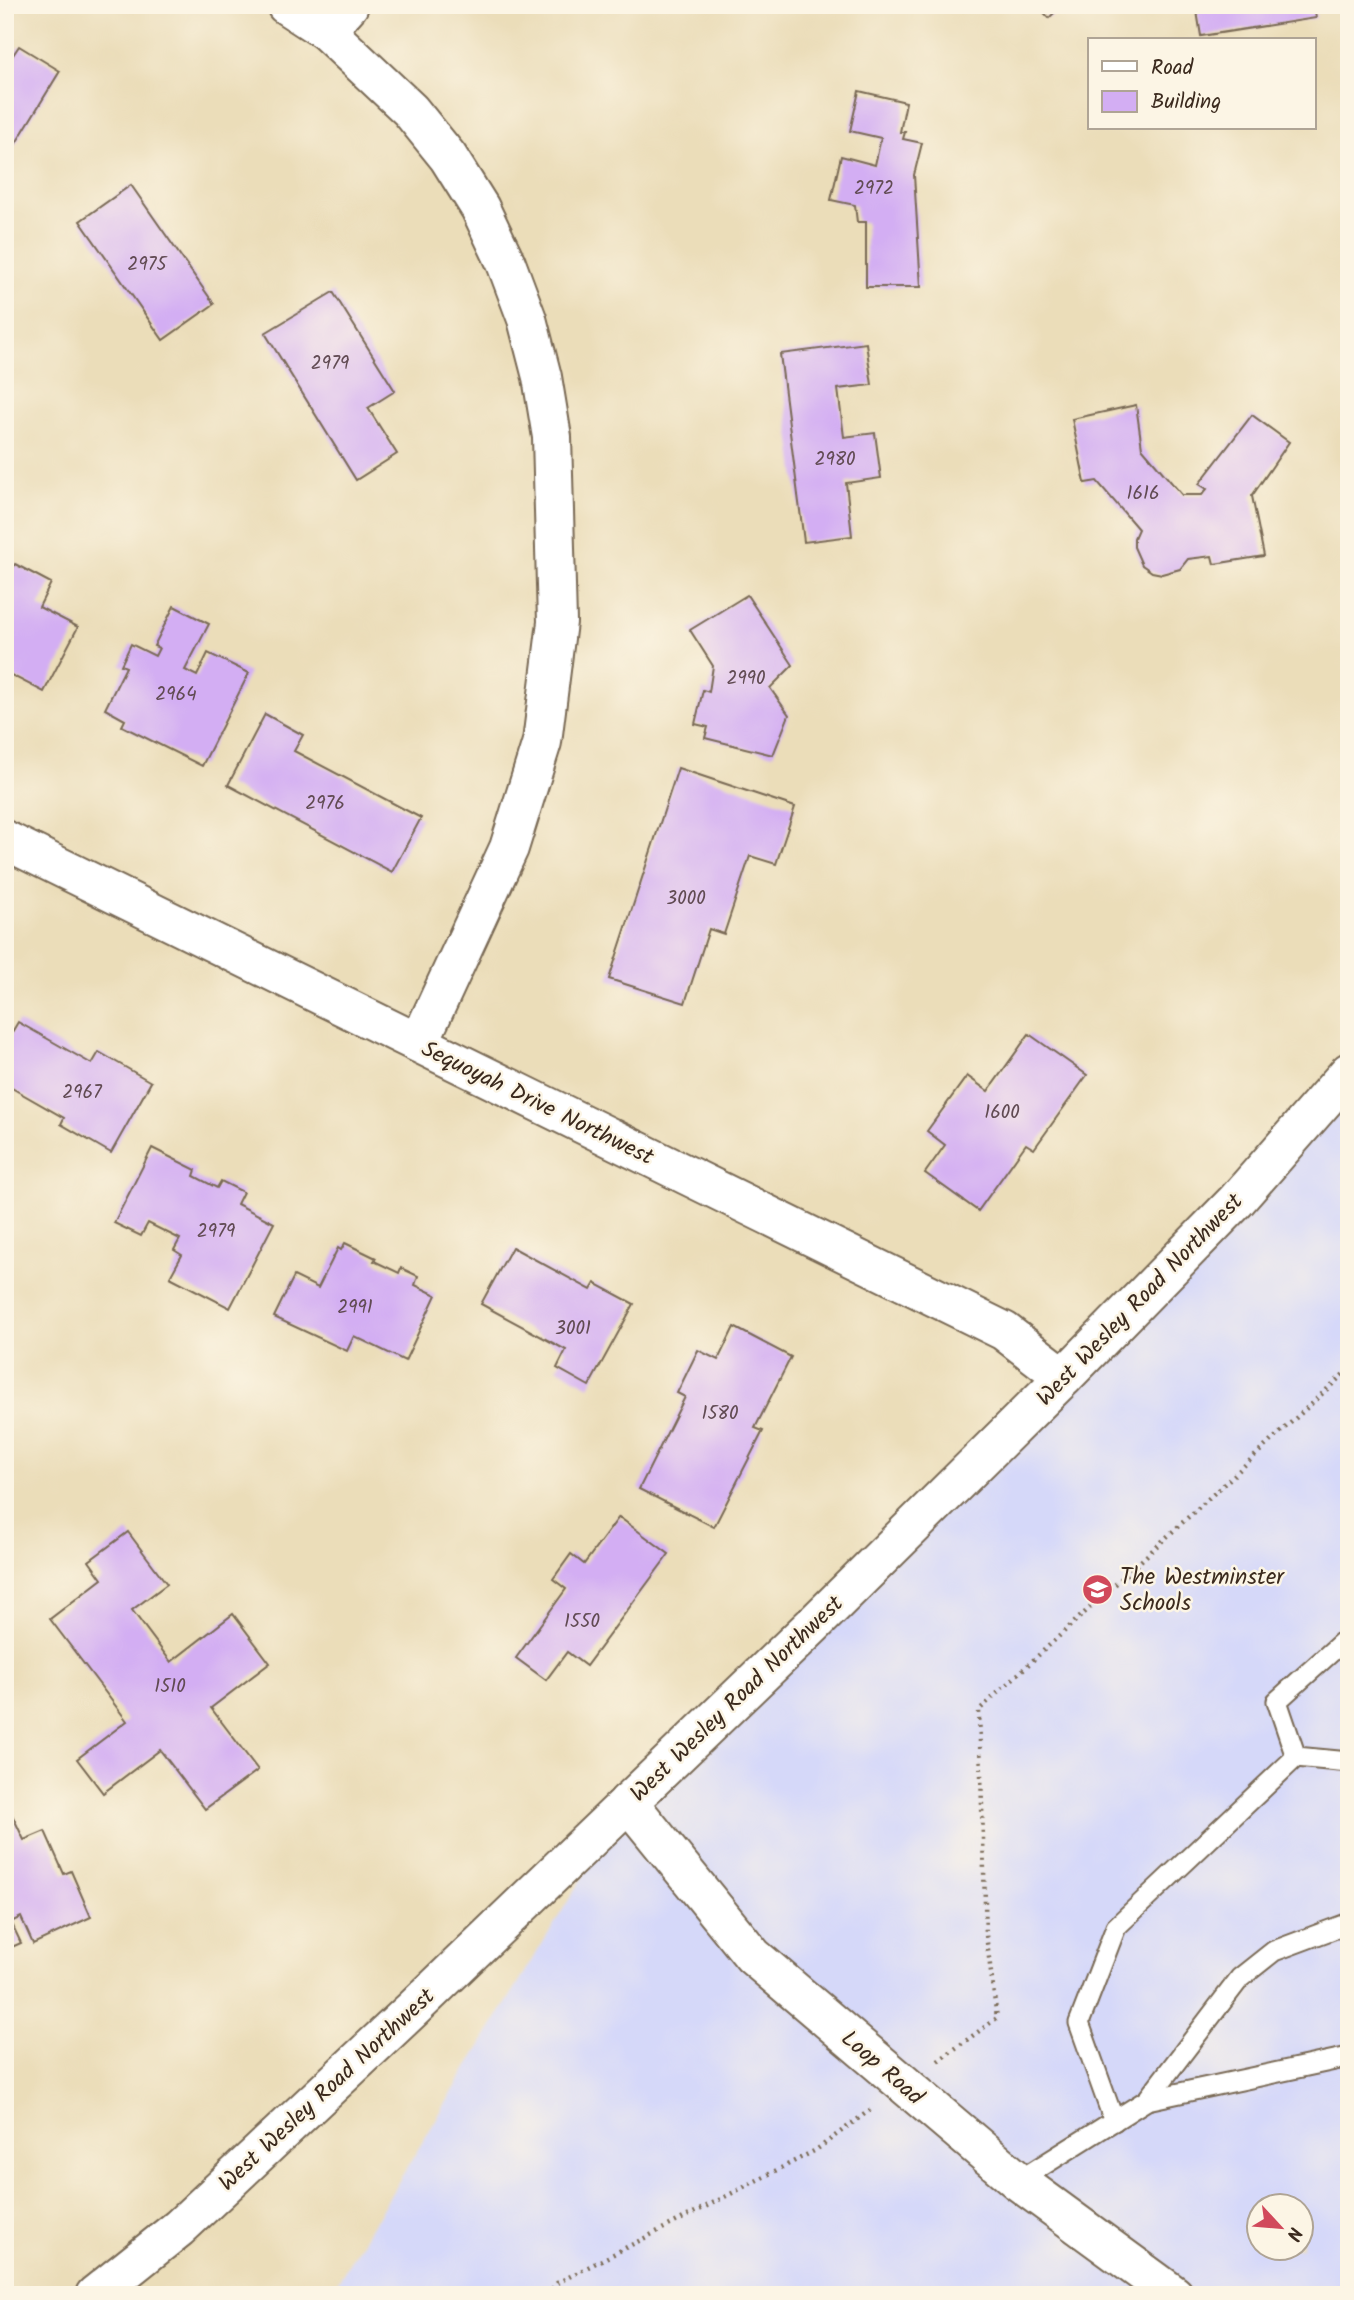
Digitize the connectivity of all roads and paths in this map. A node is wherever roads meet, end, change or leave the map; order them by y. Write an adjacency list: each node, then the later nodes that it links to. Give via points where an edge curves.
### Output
1 (286, 5): 2 (street)
2 (338, 18): 4 (street, via 448,157 480,208 527,319 552,437 557,622 542,742 509,848)
3 (5, 840): 4 (street, Sequoyah Drive Northwest)
4 (419, 1043): 7 (street, Sequoyah Drive Northwest, via 1004,1331)
5 (1349, 1072): 7 (street, West Wesley Road Northwest, via 1236,1201)
6 (1349, 1369): 14 (path, via 979,1710 986,1934 997,2018)
7 (1064, 1377): 11 (street, West Wesley Road Northwest)
8 (1349, 1636): 9 (lane, via 1278,1701)
9 (1296, 1757): 10 (lane); 16 (lane, via 1116,1927 1079,2023)
10 (1349, 1762)
11 (628, 1801): 14 (street, Loop Road, via 753,1956); 18 (street, West Wesley Road Northwest, via 179,2228)
12 (1349, 1923): 15 (lane, via 1274,1951 1240,1978)
13 (1349, 2057): 15 (lane)
14 (905, 2085): 17 (street, Loop Road); 19 (path, via 816,2150 557,2283)
15 (1147, 2100): 16 (lane)
16 (1114, 2121): 17 (lane)
17 (1018, 2181): 20 (street, Loop Road)
18 (95, 2295)
19 (549, 2295)
20 (1174, 2295)

